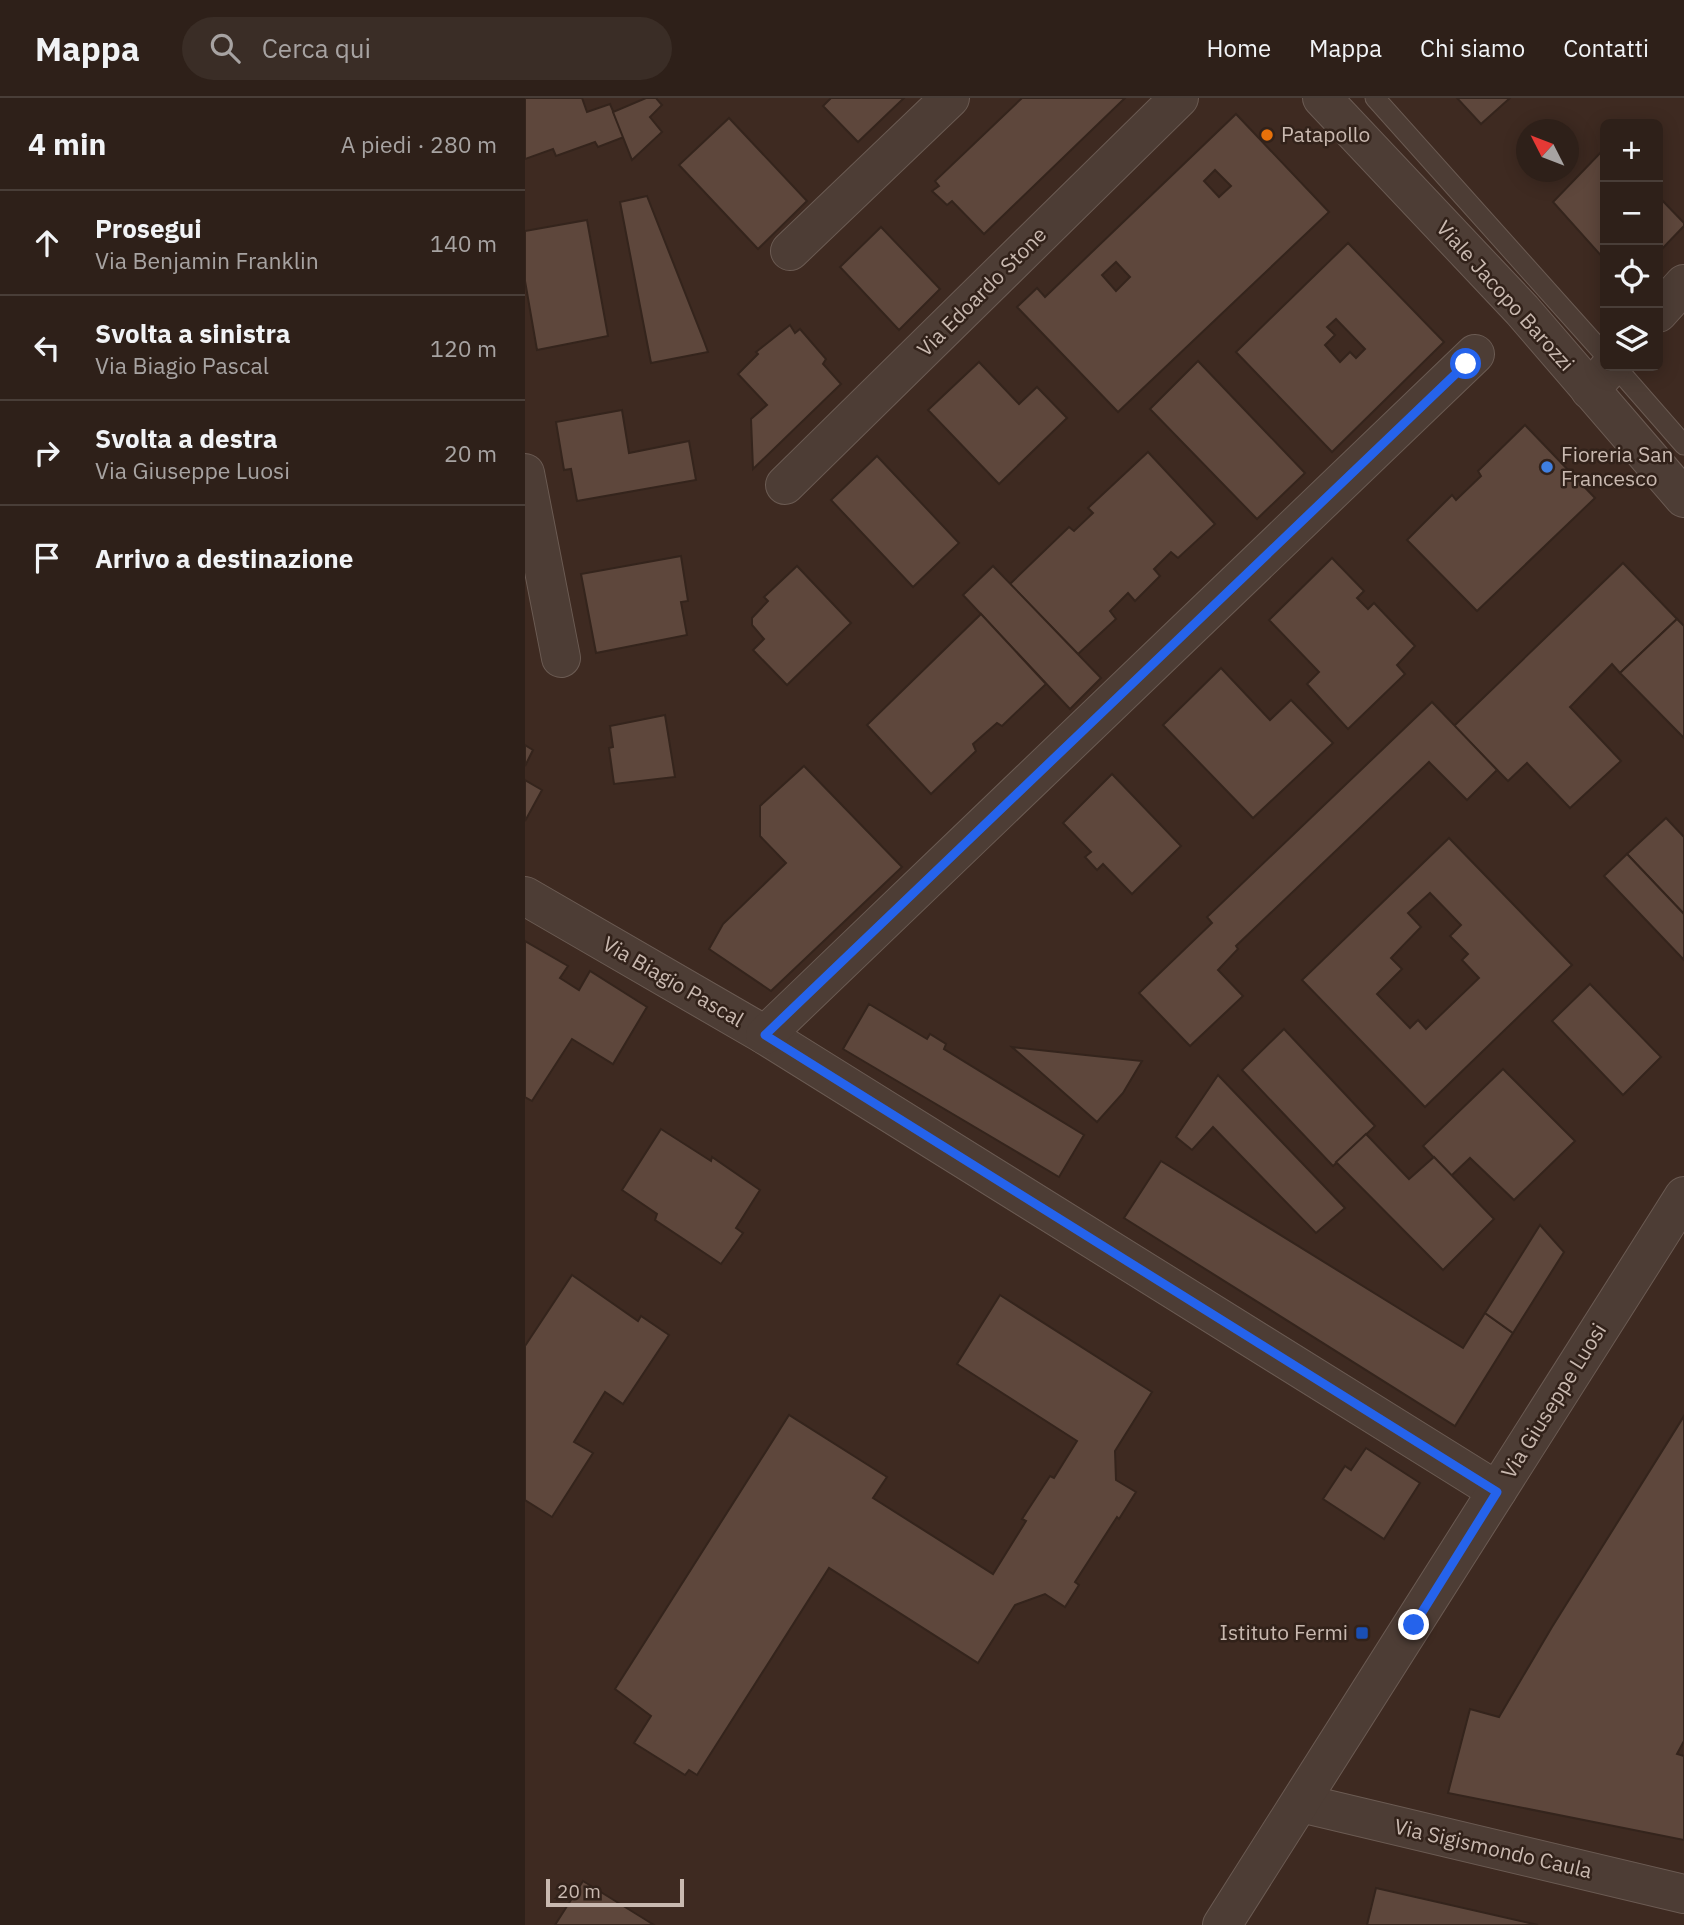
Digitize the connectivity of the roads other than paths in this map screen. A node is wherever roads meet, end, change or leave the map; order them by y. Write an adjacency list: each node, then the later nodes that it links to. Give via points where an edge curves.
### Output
1 (950, 98): 5 (street)
2 (1179, 98): 13 (street, Via Edoardo Stone)
3 (1322, 98): 10 (street, Viale Jacopo Barozzi, via 1521,310)
4 (1375, 98): 8 (lane)
5 (790, 251)
6 (1684, 284): 7 (street)
7 (1662, 308)
8 (1600, 349)
9 (1475, 354): 17 (street)
10 (1606, 374): 11 (lane); 14 (street, Viale Jacopo Barozzi)
11 (1684, 445)
12 (525, 473): 15 (street)
13 (786, 485)
14 (1684, 498)
15 (561, 658)
16 (525, 896): 17 (street, Via Biagio Pascal)
17 (765, 1035): 19 (street, Via Biagio Pascal)
18 (1684, 1196): 19 (street, Via Giuseppe Luosi)
19 (1497, 1492): 20 (street, Via Giuseppe Luosi)
20 (1301, 1803): 21 (street, Via Sigismondo Caula); 22 (street, Via Giuseppe Luosi)
21 (1684, 1894)
22 (1222, 1925)

